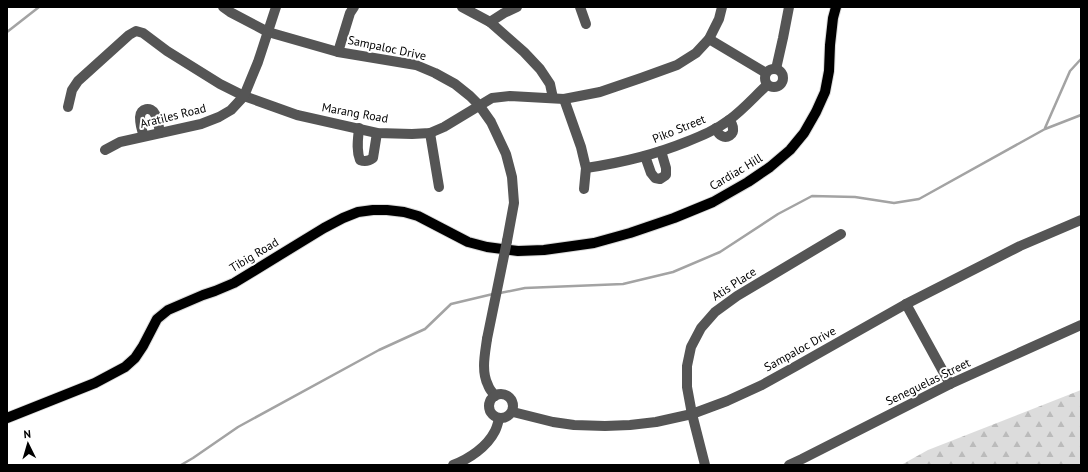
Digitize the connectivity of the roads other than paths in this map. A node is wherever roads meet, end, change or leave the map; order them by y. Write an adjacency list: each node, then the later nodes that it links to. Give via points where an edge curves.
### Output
1 (223, 7): 12 (street, Sampaloc Drive)
2 (276, 7): 12 (street, Aratiles Road)
3 (354, 7): 14 (street)
4 (462, 7): 10 (street)
5 (517, 7): 10 (street)
6 (580, 7): 11 (street)
7 (722, 7): 13 (street, Marang Road)
8 (789, 7): 15 (street)
9 (836, 7): 36 (main road, Cardiac Hill, via 829,71 819,106 804,133 790,150 770,167 712,202 674,218 594,243)
10 (490, 22): 19 (street, via 540,69 550,84)
11 (586, 24)
12 (268, 32): 14 (street, Sampaloc Drive); 18 (street, Aratiles Road)
13 (709, 39): 16 (street); 20 (street, Marang Road, via 696,53 677,65 600,92)
14 (338, 52): 21 (street, Sampaloc Drive, via 416,65 455,84)
15 (776, 69): 16 (street, via 770,69); 17 (street, via 781,72 782,82 777,87)
16 (766, 73): 17 (street, via 764,80)
17 (767, 85): 29 (street, Piko Street, via 729,120 696,138)
18 (244, 96): 22 (street, Marang Road, via 196,70 143,32 136,31 78,81 72,90); 23 (street, Marang Road, via 297,115); 25 (street, Aratiles Road, via 231,110 219,117 201,124)
19 (553, 98): 20 (street, Marang Road); 21 (street, Marang Road, via 510,96 492,98)
20 (564, 99): 31 (street)
21 (479, 106): 24 (street, Marang Road, via 444,127); 40 (street, Sampaloc Drive, bridge, via 491,122 506,154 512,177 514,203 484,356 485,376)
22 (68, 107)
23 (359, 128): 26 (street, Marang Road); 26 (street, via 360,160 369,161 373,158)
24 (430, 132): 26 (street, Marang Road); 32 (street)
25 (160, 133): 27 (street, Aratiles Road); 27 (street, via 155,114 148,109 141,113 140,118)
26 (377, 133)
27 (144, 136): 28 (street, Aratiles Road, via 120,142)
28 (105, 150)
29 (661, 151): 30 (street, Piko Street); 30 (street, via 666,175 660,179 651,173)
30 (646, 156): 31 (street, Piko Street)
31 (586, 168): 33 (street)
32 (439, 187)
33 (584, 189)
34 (1081, 220): 37 (street, Sampaloc Drive, via 1020,246)
35 (842, 234): 42 (street, Atis Place, via 737,296 715,312 701,328 691,347 687,366 686,388)
36 (544, 250): 43 (main road, Tibig Road, via 518,251 480,246 418,216 404,212 358,212 324,228 234,283 168,310 157,319 135,358 125,367 95,383)
37 (906, 304): 39 (street); 42 (street, Sampaloc Drive, via 762,385)
38 (1081, 325): 39 (street, Seneguelas Street)
39 (950, 384): 47 (street, Seneguelas Street)
40 (495, 396): 41 (street, via 502,394 510,397 514,404); 44 (street, via 489,407 492,414)
41 (513, 412): 42 (street, Sampaloc Drive, via 553,422 605,426 656,422); 44 (street, via 507,417)
42 (692, 414): 46 (street, Atis Place)
43 (7, 418)
44 (499, 418): 45 (street, via 495,432 486,443 476,453)
45 (453, 465)
46 (706, 465)
47 (789, 465)

